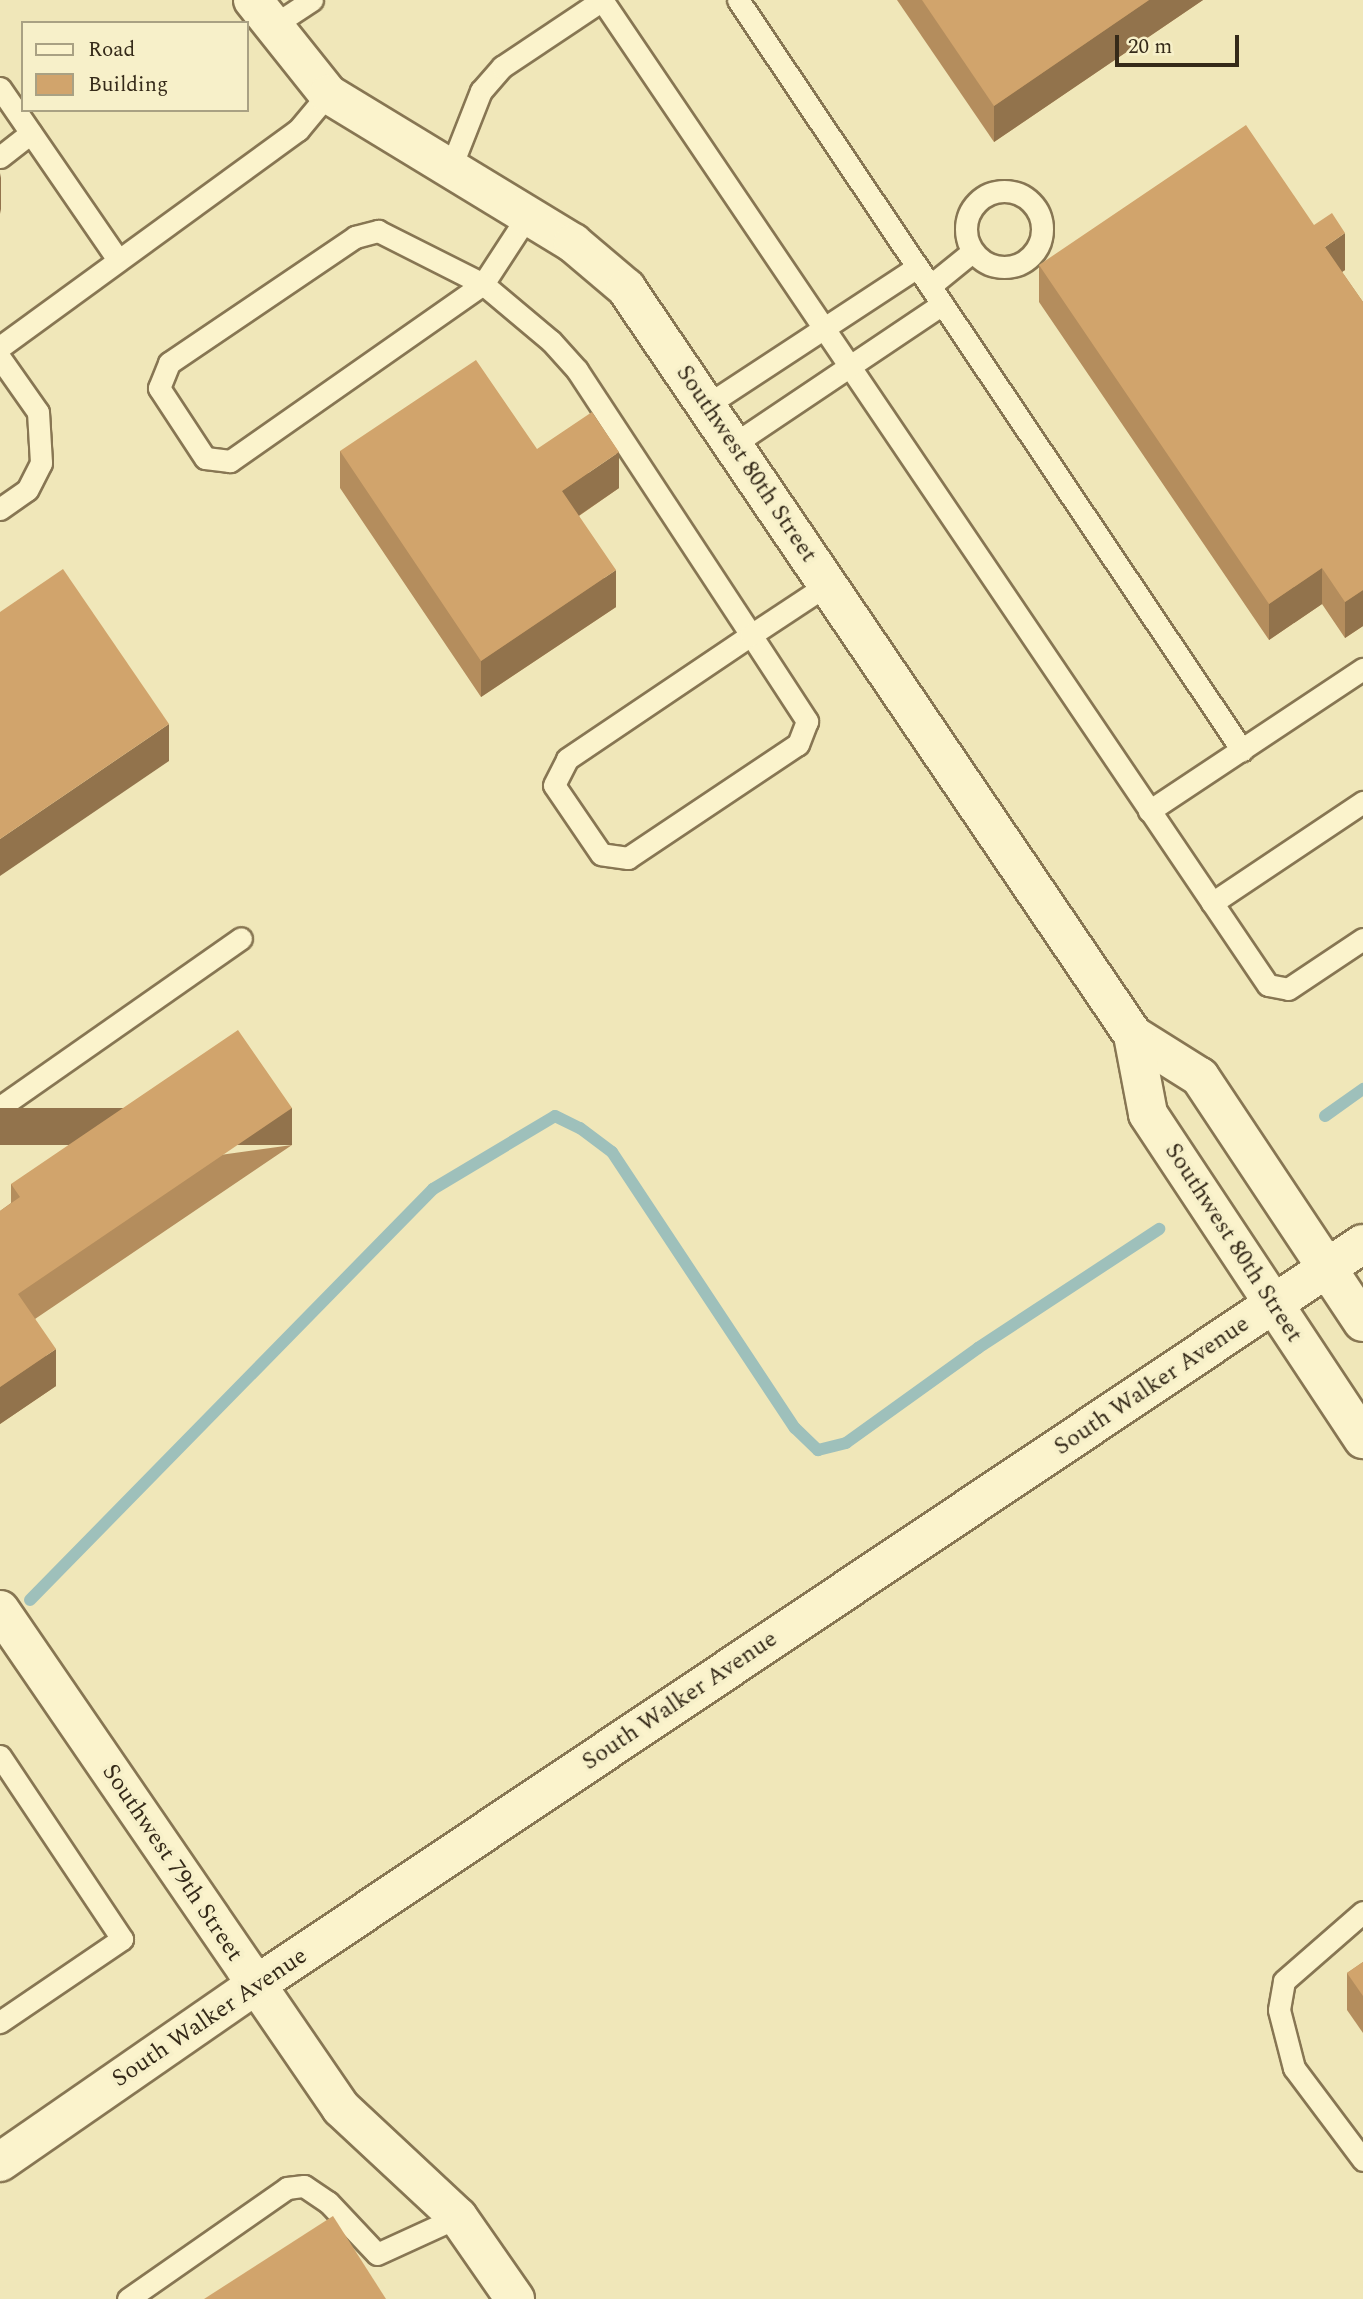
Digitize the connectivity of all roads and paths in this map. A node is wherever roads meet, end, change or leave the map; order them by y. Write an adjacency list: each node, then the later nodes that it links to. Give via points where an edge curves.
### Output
1 (312, 0): 3 (lane)
2 (737, 0): 12 (lane)
3 (262, 13): 5 (street, Southwest 80th Street)
4 (0, 88): 6 (lane)
5 (328, 94): 8 (street, Southwest 80th Street); 11 (lane, via 298,130)
6 (31, 134): 7 (lane); 11 (lane)
7 (0, 157)
8 (451, 167): 9 (street, Southwest 80th Street); 16 (lane, via 481,91 502,67 602,0)
9 (528, 215): 13 (lane); 20 (street, Southwest 80th Street, via 573,243 626,288)
10 (973, 251): 14 (lane)
11 (117, 258): 17 (lane)
12 (917, 267): 14 (lane); 16 (lane)
13 (483, 284): 13 (lane, via 378,230 355,237 169,363 159,388 205,458 230,461); 24 (lane, via 516,308 577,370)
14 (930, 286): 15 (lane)
15 (942, 304): 19 (lane); 26 (lane)
16 (826, 327): 19 (lane); 20 (lane)
17 (0, 347)
18 (0, 358): 22 (lane, via 38,412 41,463 27,490)
19 (853, 367): 21 (lane); 28 (lane)
20 (707, 405): 21 (street, Southwest 80th Street)
21 (734, 444): 23 (street, Southwest 80th Street)
22 (0, 509)
23 (828, 584): 24 (lane); 32 (street, Southwest 80th Street)
24 (751, 635): 24 (lane, via 567,759 554,785 601,854 628,858 798,744 807,721)
25 (1363, 669): 26 (lane)
26 (1242, 750): 28 (lane)
27 (1363, 803): 29 (lane)
28 (1149, 811): 29 (lane)
29 (1212, 903): 31 (lane, via 1268,985 1288,989)
30 (241, 938): 33 (lane)
31 (1363, 939)
32 (1133, 1035): 35 (street, Southwest 80th Street, via 1200,1077); 36 (street, Southwest 80th Street, via 1148,1114)
33 (0, 1107)
34 (1363, 1244): 35 (street, South Walker Avenue)
35 (1327, 1268): 36 (street, South Walker Avenue); 37 (street, Southwest 80th Street)
36 (1274, 1304): 38 (street, Southwest 80th Street); 42 (street, South Walker Avenue)
37 (1363, 1322)
38 (1363, 1440)
39 (0, 1610): 42 (street, Southwest 79th Street)
40 (0, 1756): 43 (lane, via 122,1939)
41 (1363, 1912): 44 (lane, via 1284,1981 1279,2010 1294,2068)
42 (256, 1985): 45 (street, South Walker Avenue); 46 (street, Southwest 79th Street, via 341,2108)
43 (0, 2022)
44 (1363, 2160)
45 (0, 2162)
46 (458, 2217): 47 (lane, via 377,2254 328,2202 304,2186 287,2188); 48 (street, Southwest 79th Street)
47 (128, 2299)
48 (515, 2299)

